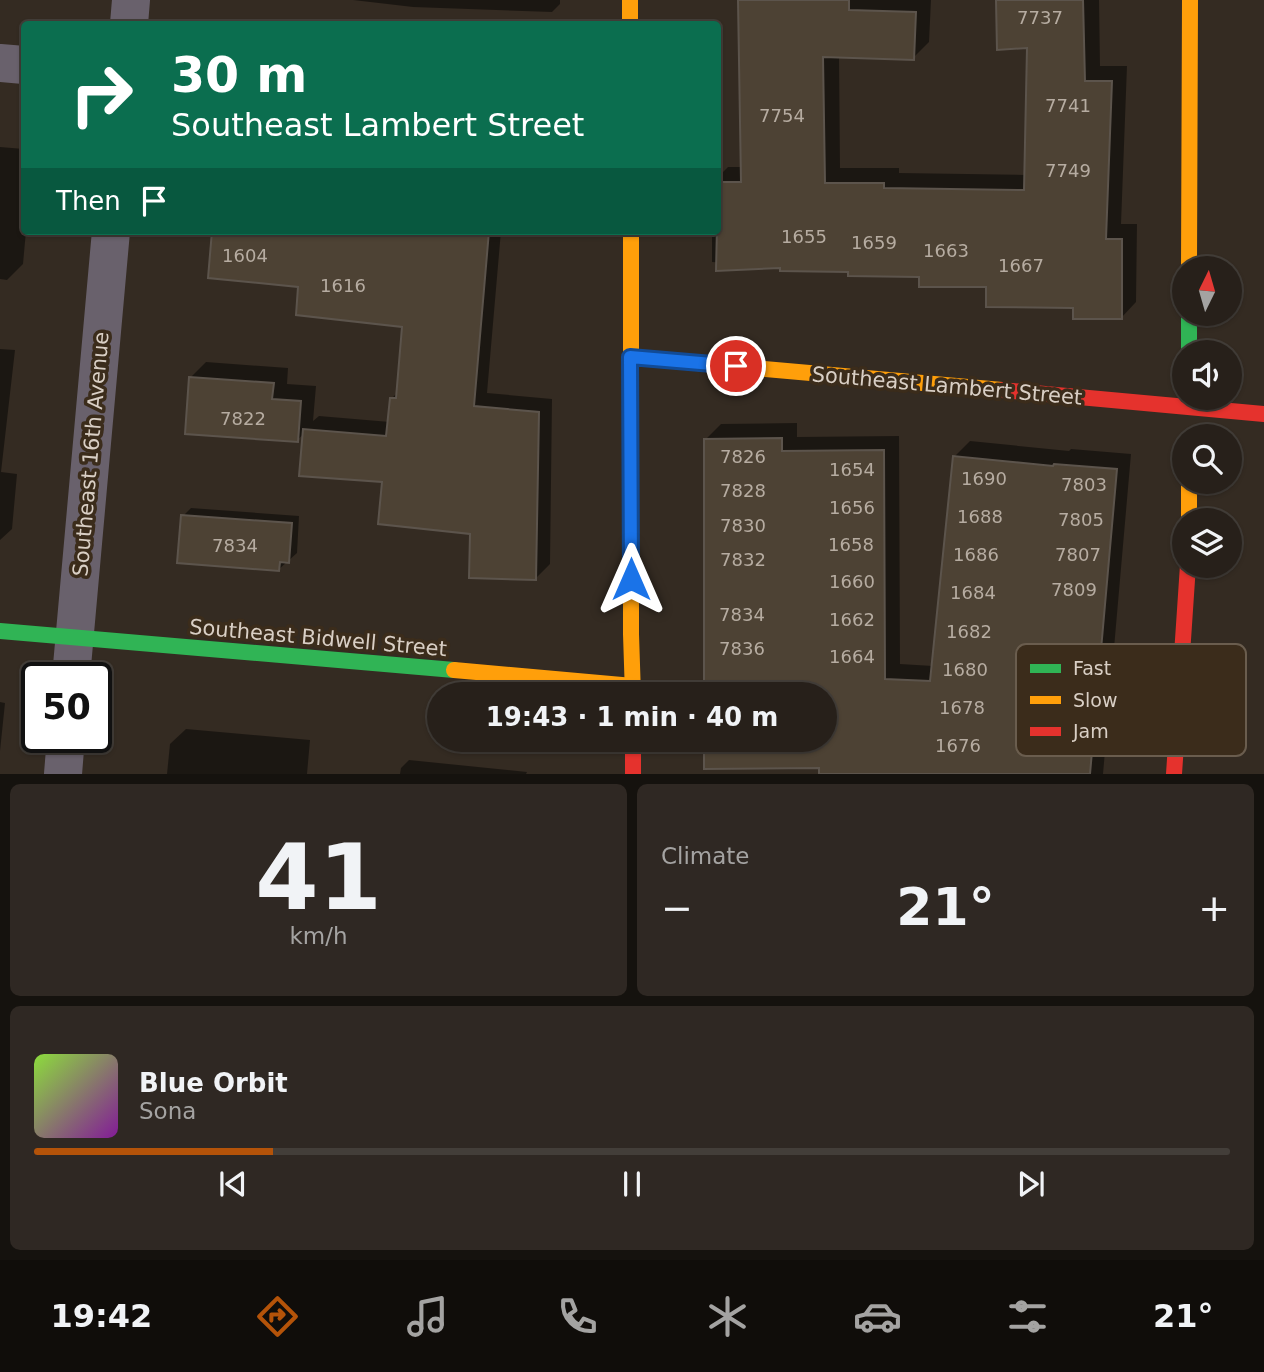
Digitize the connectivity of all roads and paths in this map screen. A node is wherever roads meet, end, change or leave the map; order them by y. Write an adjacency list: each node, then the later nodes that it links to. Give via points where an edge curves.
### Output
1 (131, 0): 4 (street)
2 (630, 0): 5 (street)
3 (1190, 0): 10 (street)
4 (129, 21)
5 (631, 21)
6 (0, 63): 7 (street)
7 (21, 65)
8 (111, 235): 17 (street, Southeast 16th Avenue)
9 (631, 235): 11 (street)
10 (1189, 256)
11 (630, 357): 12 (street, Southeast Lambert Street); 21 (street)
12 (1172, 407)
13 (1204, 410): 14 (street, Southeast Lambert Street)
14 (1264, 414)
15 (1187, 578): 18 (street)
16 (0, 631): 17 (street, Southeast Bidwell Street)
17 (75, 639): 19 (street, Southeast 16th Avenue); 20 (street, Southeast Bidwell Street)
18 (1183, 644)
19 (73, 662)
20 (536, 682)
21 (633, 682)
22 (633, 752): 26 (street)
23 (65, 753): 25 (street)
24 (1175, 756): 27 (street)
25 (63, 774)
26 (633, 774)
27 (1174, 774)

